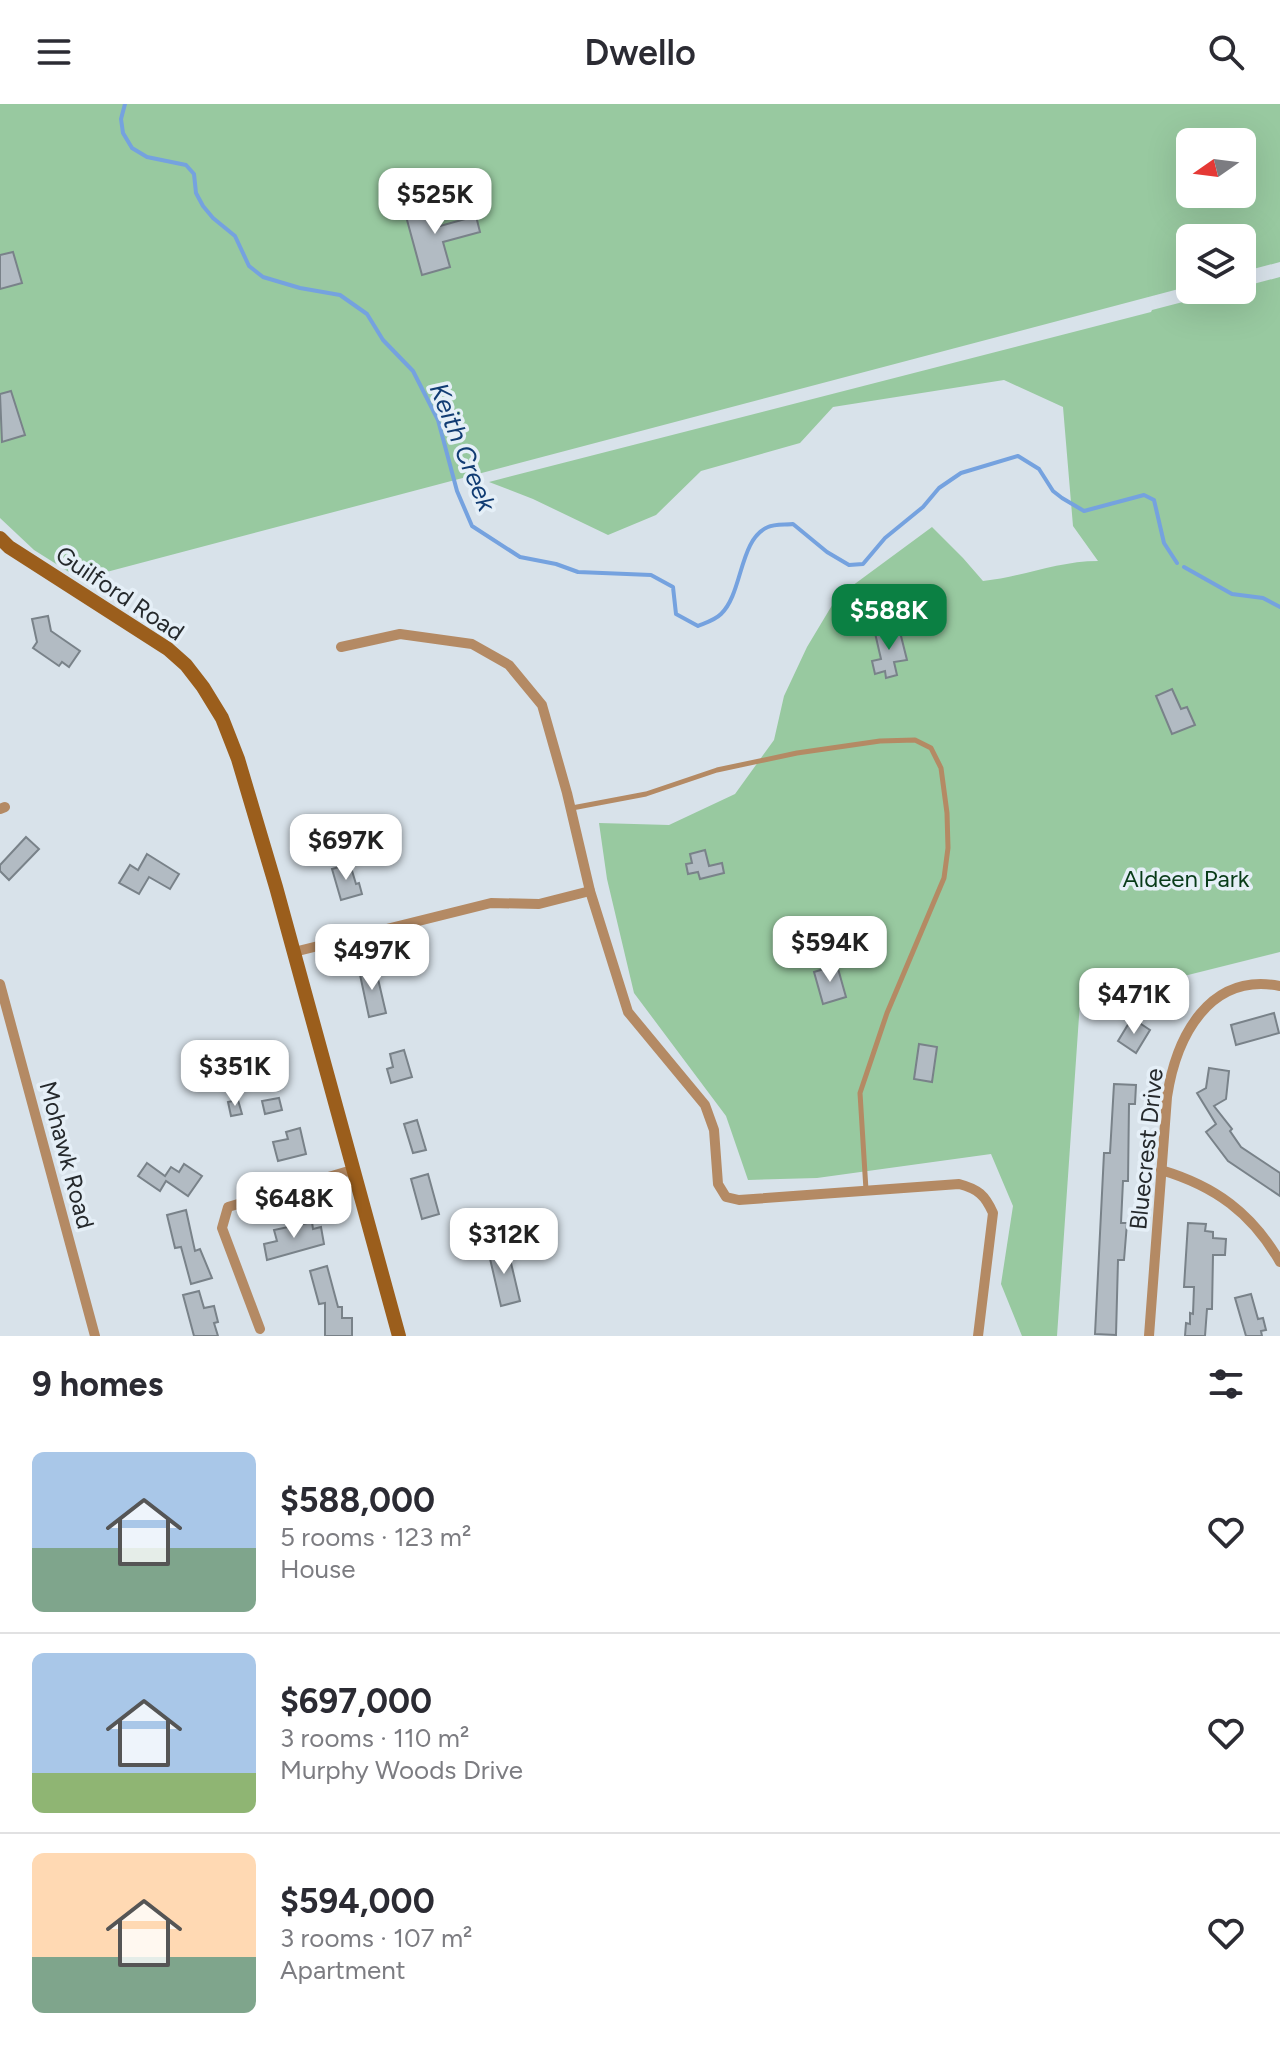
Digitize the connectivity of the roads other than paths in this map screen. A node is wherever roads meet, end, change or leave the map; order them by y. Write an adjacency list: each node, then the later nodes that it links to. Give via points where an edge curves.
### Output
1 (0, 538): 5 (street, Guilford Road, via 168,649 203,687 238,759)
2 (341, 647): 3 (street, via 400,634 472,644 509,665 542,705)
3 (571, 809): 4 (street); 10 (lane, via 797,753 880,741 915,740 931,748 941,768 947,813 946,863 936,902 887,1013 860,1093)
4 (590, 891): 5 (street, via 539,904 491,903); 10 (street, via 628,1012 705,1105 714,1130 718,1184 726,1197)
5 (294, 952): 8 (street, Guilford Road)
6 (0, 984): 13 (street, Mohawk Road)
7 (1280, 986): 9 (street, Bluecrest Drive, via 1240,986 1206,1007 1192,1025 1171,1070)
8 (352, 1170): 12 (street, via 228,1207 222,1228); 14 (street, Guilford Road)
9 (1161, 1170): 11 (street, via 1193,1179 1239,1210); 16 (street, Bluecrest Drive)
10 (867, 1191): 15 (street, via 959,1184 985,1195 993,1213)
11 (1280, 1262)
12 (260, 1329)
13 (95, 1336)
14 (399, 1336)
15 (978, 1336)
16 (1149, 1336)

